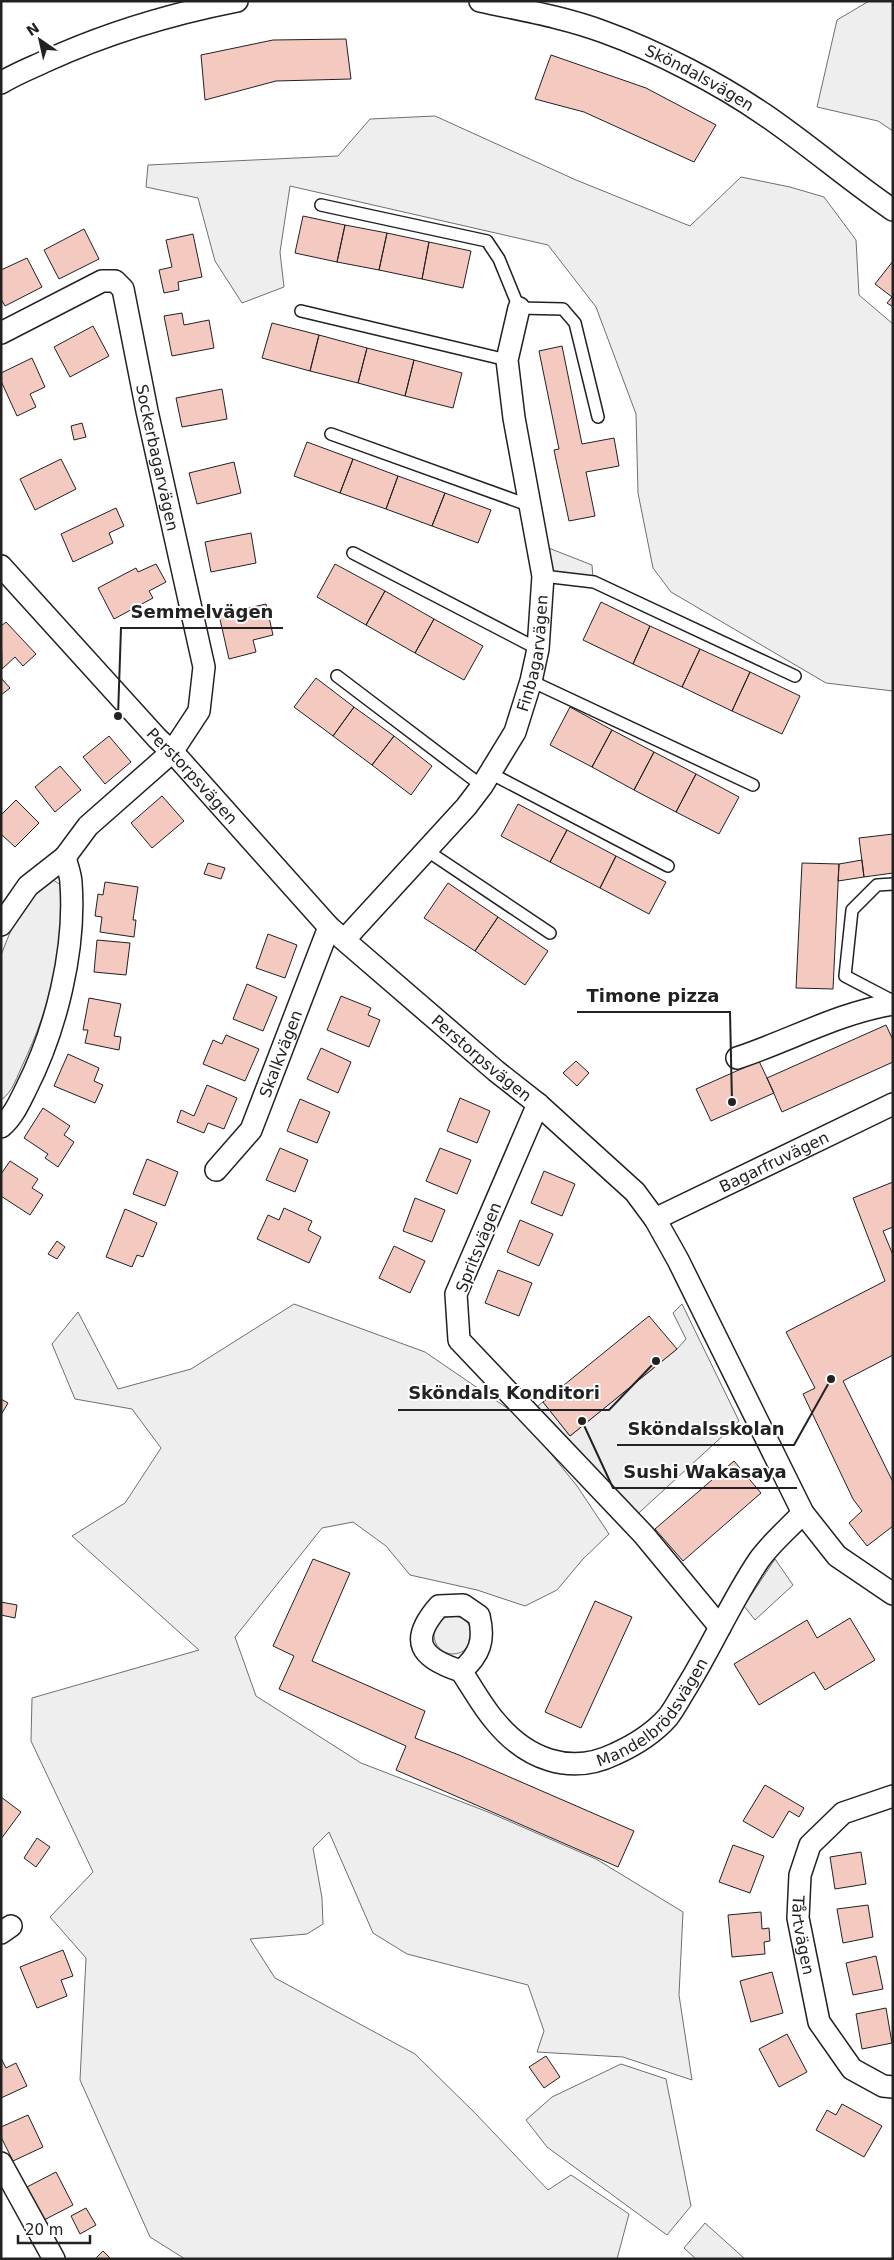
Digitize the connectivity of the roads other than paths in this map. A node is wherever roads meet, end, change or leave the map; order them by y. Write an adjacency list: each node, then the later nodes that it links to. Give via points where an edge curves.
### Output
1 (237, 1): 3 (street, via 186,11 129,28 75,48)
2 (480, 1): 5 (street, Sköndalsvägen, via 557,17 605,32 675,63 765,115)
3 (1, 83)
4 (321, 205): 6 (lane, via 487,241 499,259)
5 (893, 210)
6 (519, 308): 9 (street, Finbagarvägen); 10 (lane, via 563,309 575,323)
7 (301, 311): 9 (lane)
8 (1, 333): 20 (street, Sockerbagarvägen, via 102,281 115,282 123,289 204,667 199,710)
9 (507, 360): 12 (street, Finbagarvägen)
10 (598, 418)
11 (331, 434): 12 (lane)
12 (528, 504): 15 (street, Finbagarvägen)
13 (353, 553): 16 (lane)
14 (5, 576): 20 (street, Perstorpsvägen)
15 (543, 576): 16 (street, Finbagarvägen); 18 (lane, via 594,582)
16 (538, 649): 19 (street, Finbagarvägen)
17 (337, 676): 21 (lane)
18 (795, 676)
19 (531, 681): 21 (street, Finbagarvägen, via 515,732); 22 (lane)
20 (172, 752): 24 (street, via 88,826); 28 (street, Perstorpsvägen)
21 (486, 779): 23 (street, Finbagarvägen); 25 (lane)
22 (753, 786)
23 (426, 850): 28 (street, Finbagarvägen); 29 (lane)
24 (65, 857): 27 (street, via 28,886); 34 (street, via 71,882 69,947 55,1016 34,1072 10,1120)
25 (668, 866)
26 (893, 884): 30 (lane, via 877,885 852,910 845,976)
27 (1, 925)
28 (337, 933): 32 (street, Perstorpsvägen); 35 (street, Skalkvägen, via 251,1130)
29 (550, 933)
30 (893, 1002): 31 (street, via 840,1017)
31 (737, 1058)
32 (538, 1104): 36 (street, Perstorpsvägen, via 635,1192); 39 (street, Spritsvägen, via 456,1294 459,1340 644,1535)
33 (893, 1104): 36 (street, Bagarfruvägen)
34 (1, 1127)
35 (216, 1170)
36 (656, 1219): 37 (street, Perstorpsvägen)
37 (803, 1513): 38 (street, Perstorpsvägen, via 837,1556); 39 (street, Mandelbrödsvägen, via 761,1558)
38 (893, 1594)
39 (720, 1627): 40 (street, Mandelbrödsvägen, via 668,1717 643,1740 585,1765 551,1761 516,1742 494,1721)
40 (461, 1670)
41 (893, 1796): 42 (street, Tårtvägen, via 842,1813 810,1844 800,1875 798,1918 819,2022 852,2069 883,2086)
42 (893, 2086)
43 (1, 2163): 44 (street)
44 (54, 2259)

